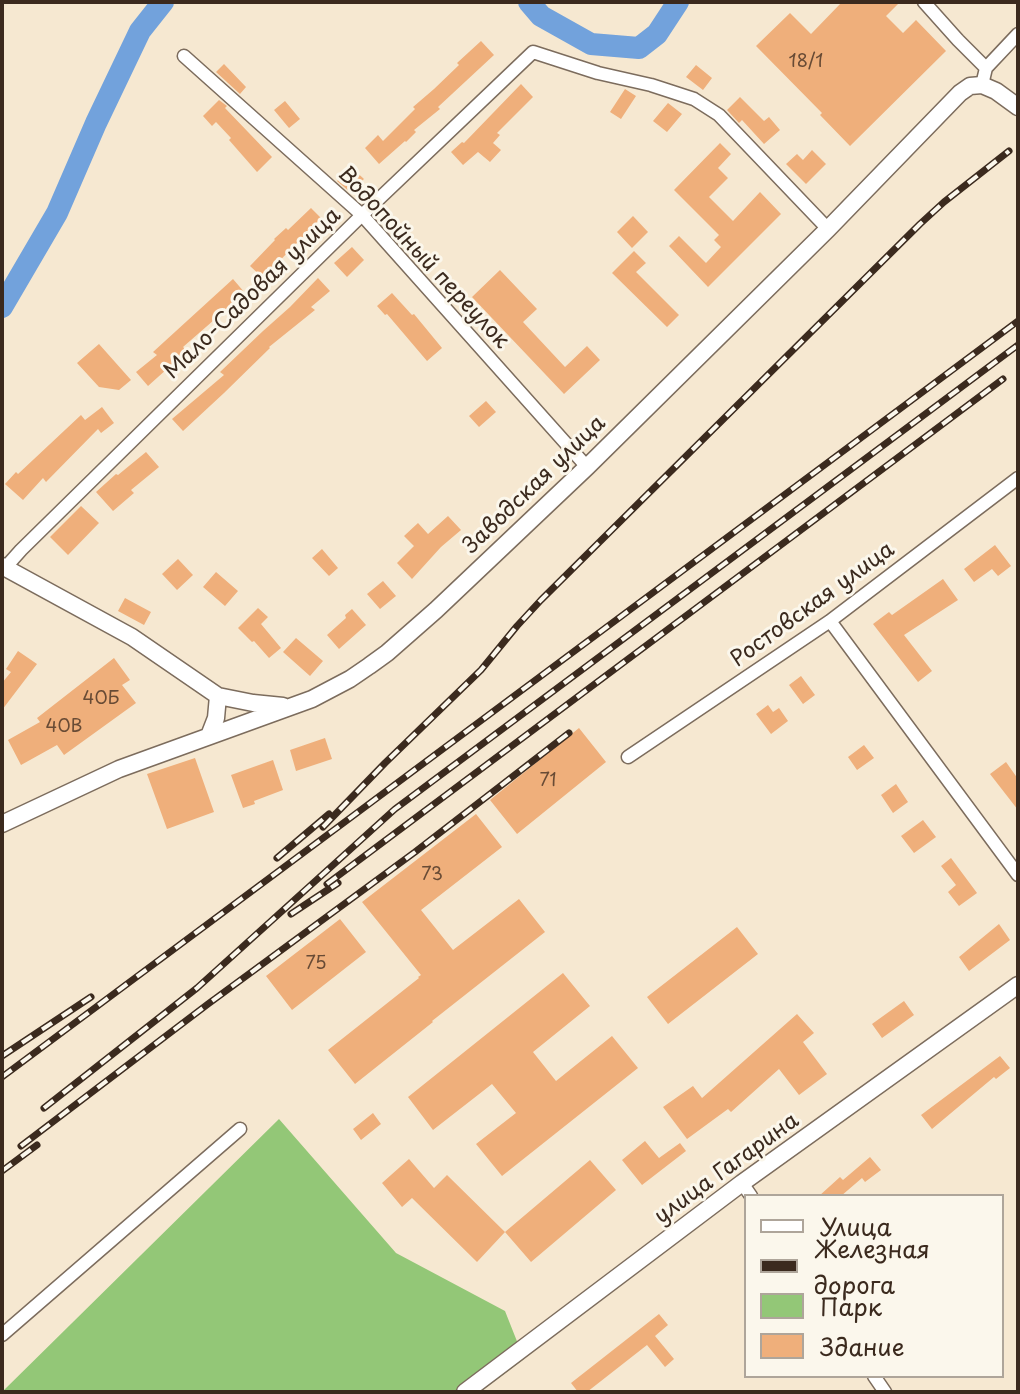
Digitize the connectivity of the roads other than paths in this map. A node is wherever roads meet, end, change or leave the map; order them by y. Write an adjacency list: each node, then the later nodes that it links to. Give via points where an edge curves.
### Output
1 (924, 2): 4 (street)
2 (1018, 34): 4 (street)
3 (184, 56): 7 (street, Водопойный переулок)
4 (986, 68): 5 (street)
5 (982, 85): 6 (main road); 8 (main road, Заводская улица, via 960,93)
6 (1018, 107)
7 (362, 215): 8 (street, Мало-Садовая улица, via 533,52 694,99 719,115); 9 (street, Водопойный переулок); 11 (street, Мало-Садовая улица)
8 (828, 229): 9 (main road, Заводская улица)
9 (587, 467): 14 (main road, Заводская улица, via 387,653 350,679)
10 (1018, 478): 12 (street, Ростовская улица)
11 (4, 567): 13 (main road, via 132,637)
12 (830, 621): 16 (street, Ростовская улица); 18 (street)
13 (218, 696): 14 (main road); 15 (main road)
14 (291, 706): 15 (main road, Заводская улица)
15 (209, 736): 17 (main road, Заводская улица, via 119,769)
16 (628, 757)
17 (2, 824)
18 (1018, 875)
19 (1018, 985): 21 (main road, улица Гагарина)
20 (240, 1129): 22 (street)
21 (746, 1190): 23 (main road, улица Гагарина)
22 (2, 1335)
23 (465, 1392)

